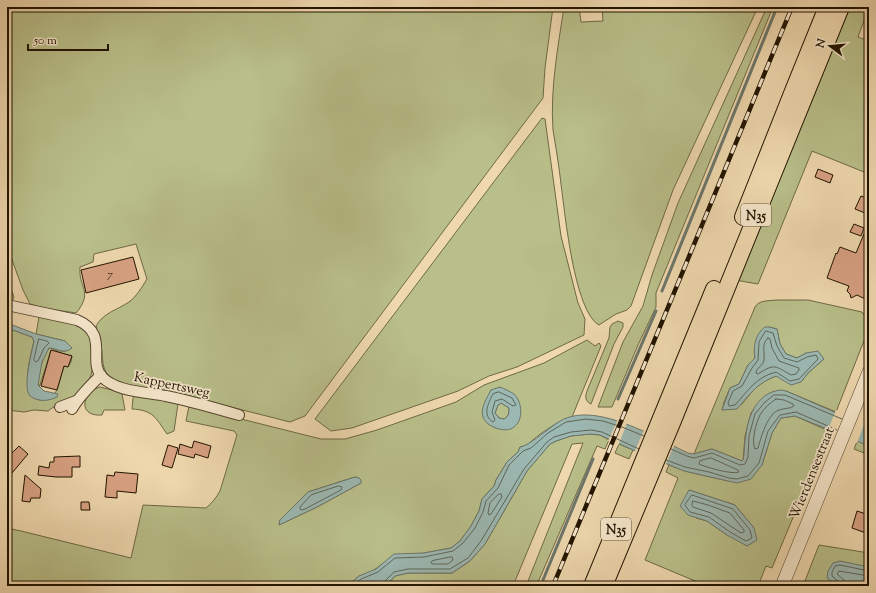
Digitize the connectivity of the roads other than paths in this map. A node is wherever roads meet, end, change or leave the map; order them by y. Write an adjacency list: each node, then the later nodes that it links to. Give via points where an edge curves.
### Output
1 (828, 7): 8 (main road, N35)
2 (841, 7): 8 (main road, N35)
3 (7, 305): 5 (street, via 84,323 95,338 97,366)
4 (869, 372): 12 (street, Wierdensestraat)
5 (101, 375): 6 (street, via 74,405); 7 (street, Kappertsweg, via 122,388 166,396)
6 (60, 407)
7 (240, 415)
8 (667, 421): 9 (main road, N35)
9 (644, 475): 10 (main road, N35); 11 (main road, N35)
10 (592, 586)
11 (604, 586)
12 (782, 586)

